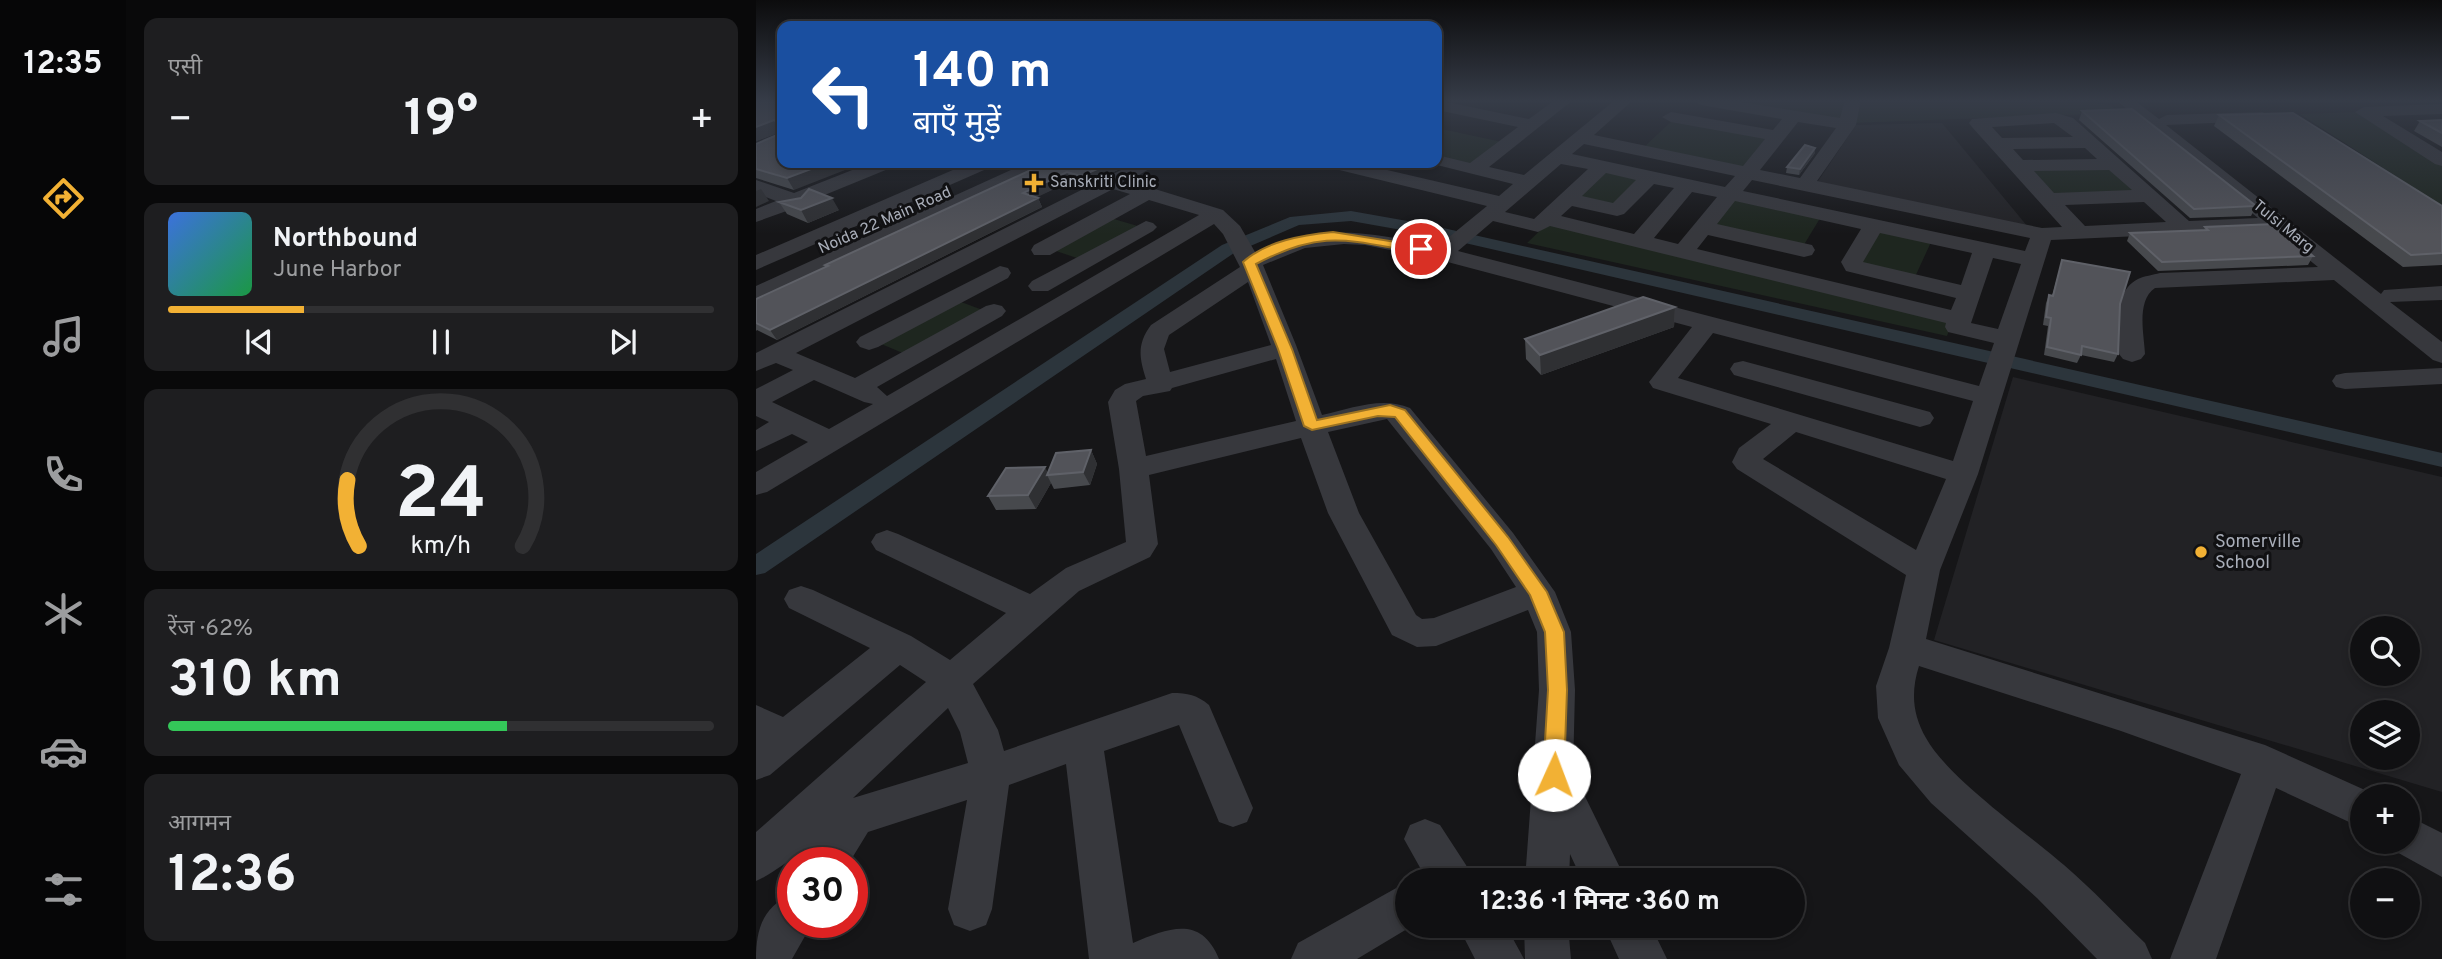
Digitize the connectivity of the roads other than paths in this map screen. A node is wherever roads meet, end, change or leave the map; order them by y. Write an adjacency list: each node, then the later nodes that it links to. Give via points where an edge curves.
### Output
1 (1506, 145): 25 (street)
2 (1572, 145): 13 (street)
3 (1613, 145): 12 (street)
4 (1643, 145): 12 (street)
5 (1769, 145): 26 (street)
6 (1833, 145): 31 (street)
7 (1998, 145): 18 (street)
8 (2092, 145): 16 (street)
9 (2189, 145): 48 (street, Tulsi Marg)
10 (2196, 145): 79 (street, Tulsi Marg)
11 (2417, 145): 14 (street)
12 (1638, 150): 26 (street)
13 (1557, 157): 17 (street); 29 (street)
14 (2442, 160)
15 (1442, 162): 25 (street)
16 (2114, 164): 18 (street); 36 (street)
17 (1602, 166): 27 (street); 37 (street)
18 (2017, 166): 38 (street)
19 (874, 168): 39 (street)
20 (976, 168): 53 (street, Noida 22 Main Road)
21 (1004, 168): 53 (street, Noida 22 Main Road)
22 (1028, 168): 53 (street)
23 (1139, 168): 28 (street)
24 (1352, 168): 40 (street)
25 (1474, 169): 29 (street)
26 (1746, 172): 31 (street); 35 (street)
27 (1650, 177): 30 (street); 41 (street)
28 (1111, 182): 34 (street); 57 (street)
29 (1528, 182): 40 (street)
30 (1688, 185): 35 (street); 47 (street)
31 (1805, 185): 33 (street)
32 (756, 186): 39 (street)
33 (1840, 192): 44 (street); 55 (street)
34 (1147, 193): 42 (street); 43 (street)
35 (1729, 194): 44 (street); 51 (street)
36 (2150, 196): 38 (street); 52 (street)
37 (1568, 199): 41 (street); 46 (street)
38 (2048, 199): 54 (street)
39 (794, 200): 45 (street); 53 (street)
40 (1496, 208): 46 (street, via 1535,226); 60 (street)
41 (1617, 211): 47 (street)
42 (1216, 214): 56 (street); 65 (street, via 1229,225)
43 (1107, 215): 50 (street); 62 (street)
44 (1826, 215): 49 (street); 63 (street)
45 (756, 216)
46 (1546, 219): 59 (street)
47 (1658, 220): 59 (street)
48 (2277, 223): 52 (street); 71 (street, Tulsi Marg)
49 (1874, 225): 58 (street); 74 (street, via 1852,262 1854,266)
50 (1146, 227): 56 (street); 68 (street)
51 (1702, 227): 63 (street); 64 (street)
52 (2185, 227): 54 (street)
53 (865, 230): 69 (street, Noida 22 Main Road); 73 (street, Noida 22 Main Road); 78 (street)
54 (2079, 232): 55 (street)
55 (2042, 234): 67 (street)
56 (1179, 236): 81 (street)
57 (1004, 237): 62 (street); 66 (street)
58 (1937, 239): 61 (street); 74 (street)
59 (1639, 242): 64 (street)
60 (1447, 249): 65 (street, via 1333,235); 84 (street)
61 (1985, 249): 67 (street); 76 (street)
62 (1042, 250): 68 (street)
63 (1804, 250): 72 (street)
64 (1683, 252): 72 (street)
65 (1245, 256): 90 (street); 101 (street, via 1152,339)
66 (960, 259): 70 (street); 86 (street)
67 (2034, 260): 95 (street)
68 (1082, 262): 75 (street)
69 (756, 263)
70 (1000, 273): 75 (street); 80 (street)
71 (2340, 273): 91 (street, via 2144,284 2133,300); 92 (street, Tulsi Marg)
72 (1788, 277): 83 (street)
73 (756, 280)
74 (1917, 282): 76 (street)
75 (1040, 286): 81 (street)
76 (1969, 293): 83 (street)
77 (2442, 293): 79 (street)
78 (756, 295)
79 (2392, 295): 87 (street, Tulsi Marg)
80 (954, 297): 82 (street); 89 (street)
81 (1074, 298): 85 (street)
82 (994, 312): 85 (street); 94 (street)
83 (1960, 319): 95 (street, via 1957,327)
84 (1708, 323): 88 (street); 103 (street, via 1662,382)
85 (1029, 324): 105 (street)
86 (830, 326): 89 (street); 93 (street)
87 (2442, 335)
88 (1765, 338): 96 (street); 100 (street)
89 (869, 342): 94 (street)
90 (1285, 349): 101 (street); 109 (street)
91 (2132, 354)
92 (2442, 355)
93 (765, 358): 97 (street)
94 (909, 358): 102 (street)
95 (1999, 364): 100 (street); 114 (street)
96 (1743, 369): 103 (street); 106 (street)
97 (813, 370): 102 (street); 104 (street)
98 (2442, 376): 99 (street)
99 (2345, 381)
100 (1935, 383): 106 (street)
101 (1161, 385): 113 (street, via 1134,390 1122,402)
102 (856, 388): 105 (street)
103 (1721, 400): 108 (street)
104 (756, 403): 107 (street)
105 (894, 404): 110 (street)
106 (1920, 418): 112 (street)
107 (791, 422): 110 (street); 111 (street)
108 (1792, 422): 112 (street); 117 (street, via 1749,455 1747,462)
109 (1312, 426): 113 (street); 118 (street, via 1378,411 1400,414); 118 (street, via 1338,500 1404,625 1417,633 1436,632)
110 (830, 441): 115 (street)
111 (756, 442)
112 (1904, 456): 114 (street)
113 (1134, 469): 120 (street, via 1139,549 1080,575)
114 (1963, 474): 117 (street)
115 (756, 485)
116 (887, 542): 120 (street)
117 (1924, 570): 122 (street)
118 (1538, 592): 129 (street, via 1554,632 1558,690)
119 (801, 599): 121 (street)
120 (1035, 611): 123 (street)
121 (898, 646): 123 (street); 124 (street)
122 (1907, 648): 127 (street); 155 (street, via 1895,686 1897,718 1913,753 1945,790 2052,883)
123 (952, 680): 128 (street, via 979,730); 136 (street)
124 (771, 730): 126 (street)
125 (1083, 741): 128 (street); 131 (street, via 1172,709 1187,709 1196,717); 148 (street, via 1112,958)
126 (756, 762)
127 (2265, 763): 130 (street); 156 (street)
128 (991, 774): 132 (street); 141 (street)
129 (1554, 775): 139 (street); 140 (street)
130 (2350, 802)
131 (1233, 808)
132 (854, 817): 135 (street); 136 (street)
133 (1425, 839): 138 (street)
134 (2420, 843): 137 (street)
135 (835, 847)
136 (767, 850)
137 (2442, 856)
138 (1442, 868)
139 (1548, 868)
140 (1598, 868)
141 (970, 909)
142 (1395, 911): 151 (street)
143 (779, 938): 147 (street)
144 (1488, 938): 152 (street)
145 (1547, 938): 153 (street)
146 (1633, 938): 154 (street)
147 (766, 959)
148 (1116, 959)
149 (1149, 959): 150 (street, via 1187,950)
150 (1196, 959)
151 (1314, 959)
152 (1501, 959)
153 (1548, 959)
154 (1644, 959)
155 (2129, 959)
156 (2193, 959)

